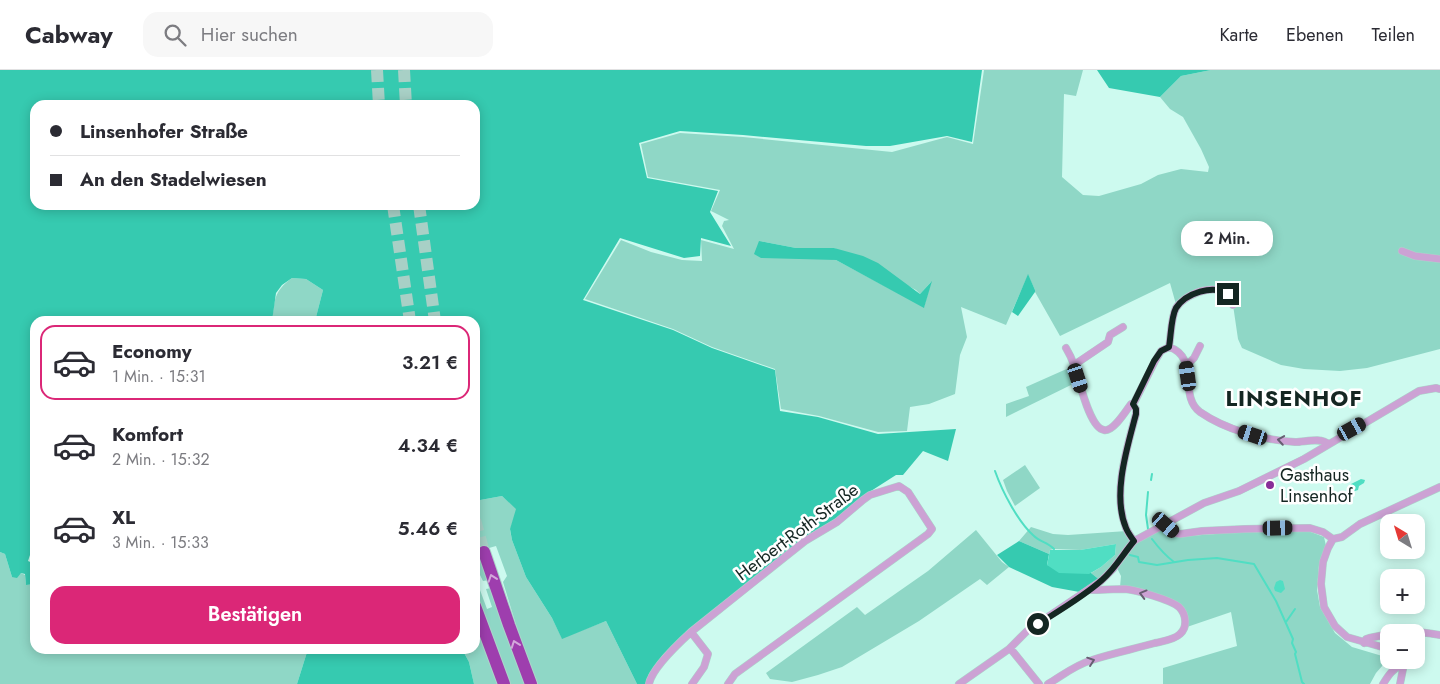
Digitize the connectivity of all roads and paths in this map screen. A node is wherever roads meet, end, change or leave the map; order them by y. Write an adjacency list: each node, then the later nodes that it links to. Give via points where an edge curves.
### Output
1 (1402, 251): 2 (street)
2 (1440, 260)
3 (1233, 305): 6 (street, via 1223,291 1210,290 1189,297 1175,310)
4 (1123, 326): 8 (street, via 1110,335 1108,342)
5 (1200, 346): 9 (street)
6 (1169, 347): 9 (street, via 1174,348); 11 (street, via 1161,351 1154,361)
7 (1066, 348): 8 (street)
8 (1074, 365): 11 (street, via 1088,409 1098,428 1107,430)
9 (1187, 365): 12 (street, one-way to 9, via 1253,435 1212,420 1192,401)
10 (1440, 389): 12 (street, via 1419,391)
11 (1133, 404): 16 (street, via 1136,414 1127,447 1120,496 1126,531)
12 (1328, 444): 14 (street, via 1304,459 1239,491 1204,503)
13 (1440, 487): 15 (street)
14 (1166, 525): 15 (street, via 1180,534 1310,528); 16 (street)
15 (1333, 539): 24 (street, via 1323,562 1324,607 1335,626 1347,637)
16 (1134, 541): 18 (street, via 1109,574)
17 (484, 552): 30 (highway, one-way to 17)
18 (1090, 590): 26 (street, via 1028,631); 36 (street, one-way to 18, via 1090,661 1171,639 1181,634 1186,624 1183,612 1175,604 1126,589)
19 (480, 619): 29 (highway)
20 (691, 632): 31 (street, Herbert-Roth-Straße, via 658,667); 32 (street, via 708,654 704,667); 33 (street, Herbert-Roth-Straße, via 805,541 837,522 870,495 898,486 908,492 932,528 928,534 735,674)
21 (1425, 633): 22 (street)
22 (1440, 635)
23 (1380, 636): 24 (street, via 1368,638)
24 (1364, 643): 25 (street)
25 (1380, 647)
26 (1010, 648): 34 (street); 35 (street)
27 (1395, 669): 37 (street)
28 (1403, 669): 38 (street)
29 (504, 684)
30 (530, 684)
31 (649, 684)
32 (692, 684)
33 (728, 684)
34 (960, 684)
35 (1039, 684)
36 (1048, 684)
37 (1383, 684)
38 (1400, 684)

